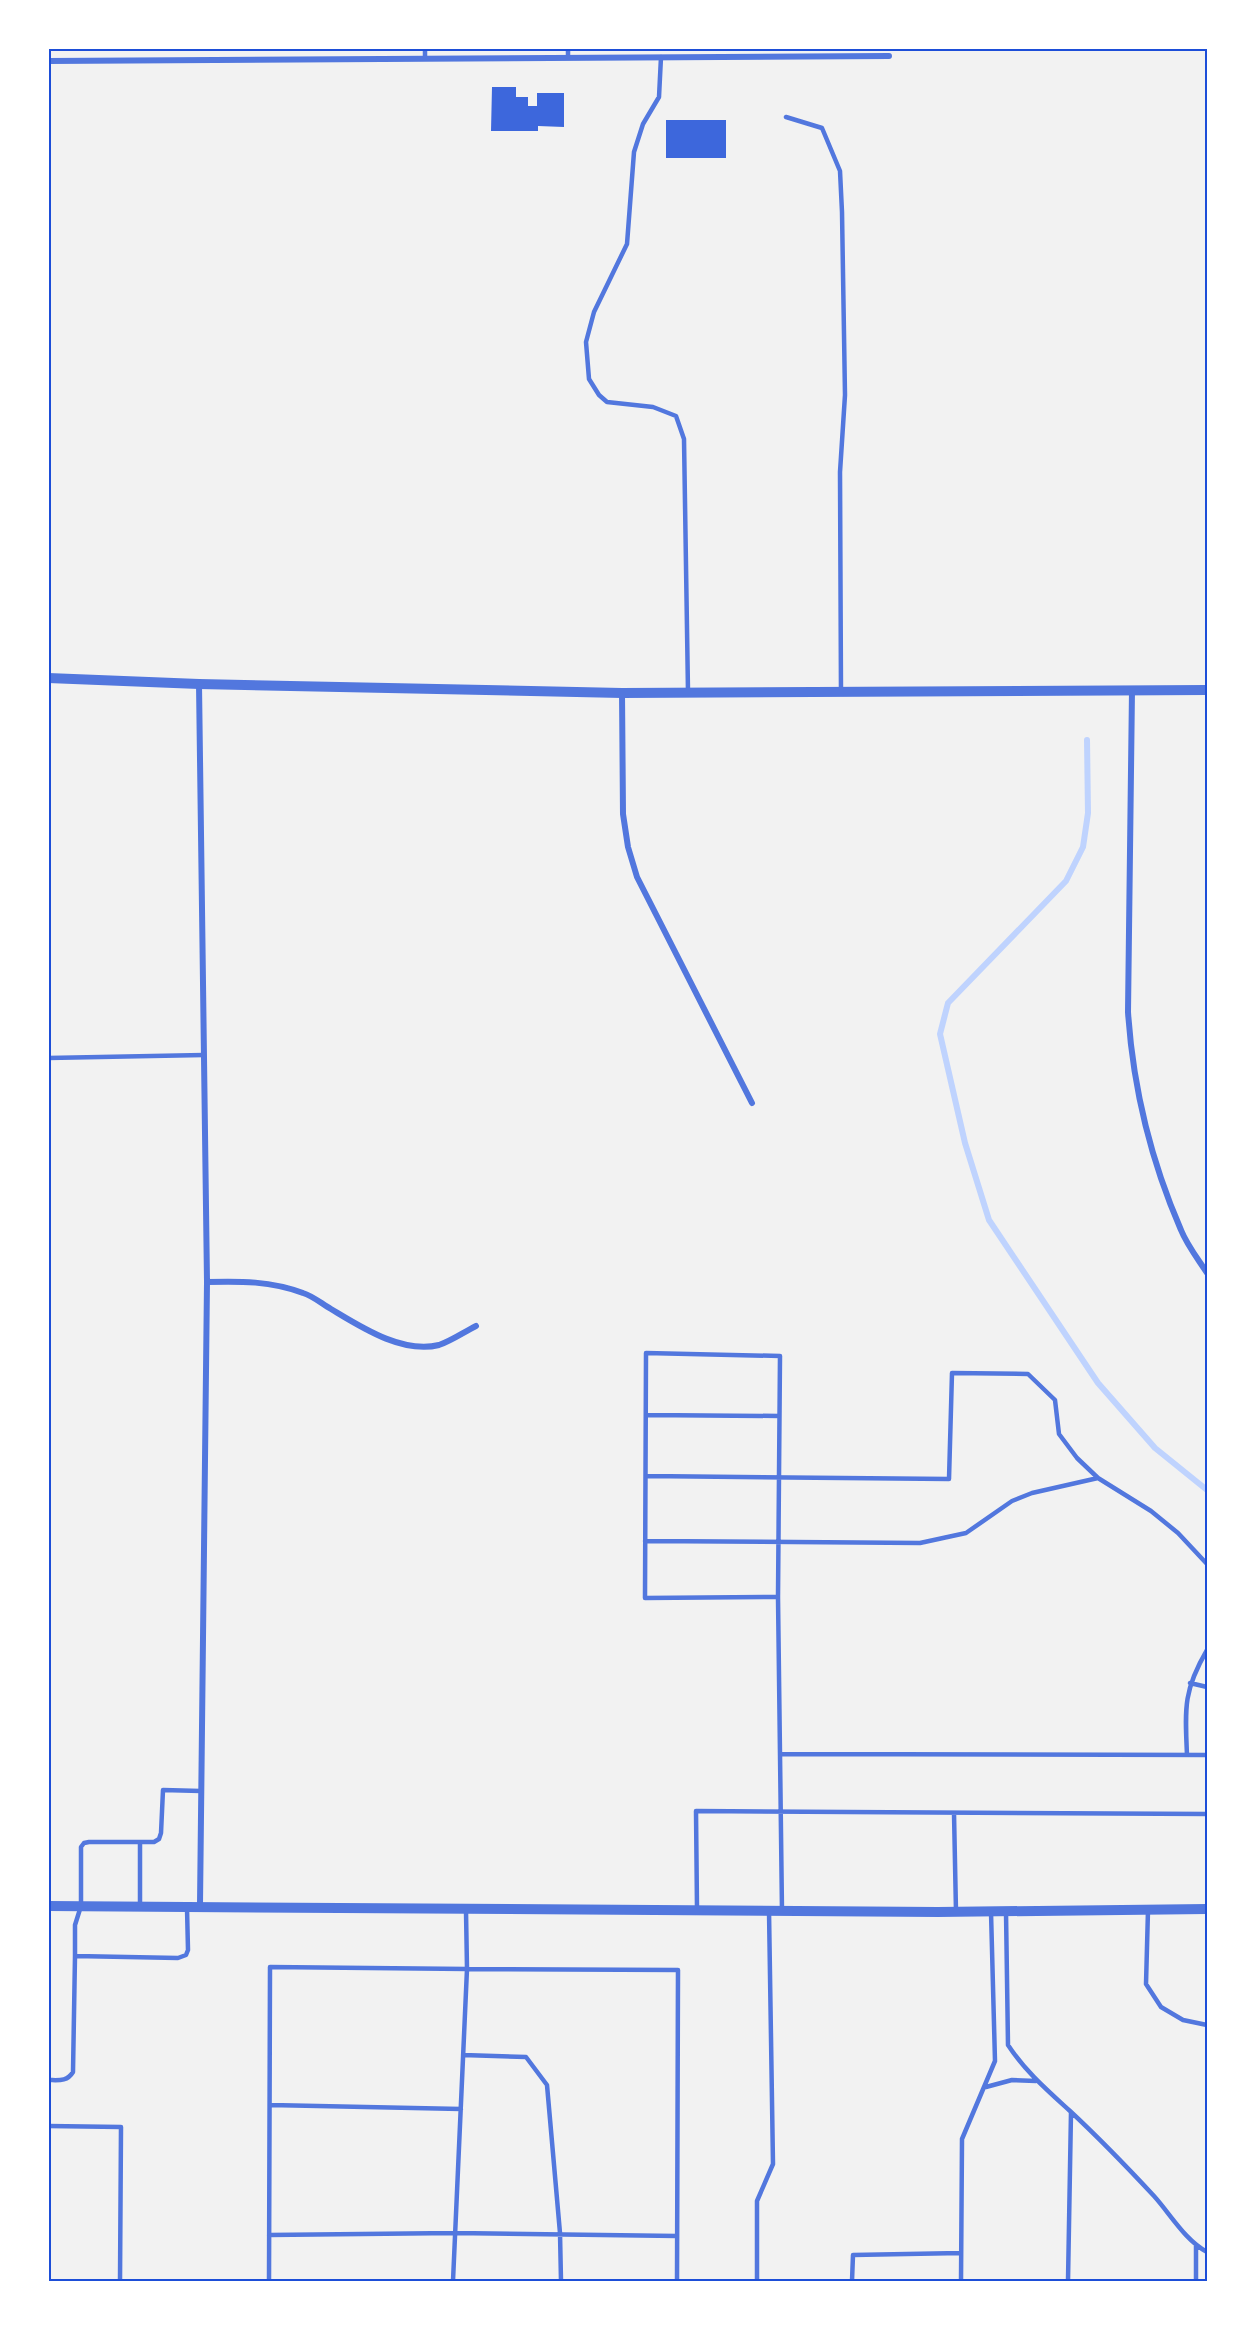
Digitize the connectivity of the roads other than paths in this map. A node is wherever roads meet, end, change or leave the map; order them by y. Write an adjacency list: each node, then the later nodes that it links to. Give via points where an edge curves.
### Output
1 (425, 48): 4 (lane)
2 (568, 48): 5 (lane)
3 (889, 56): 6 (street)
4 (425, 57): 5 (street); 7 (street)
5 (568, 57): 6 (street)
6 (661, 57): 13 (lane, via 659,97 634,152 627,244 594,312 586,342 589,379 599,395 607,402 653,407 676,416 684,439)
7 (48, 61)
8 (786, 117): 14 (lane, via 822,128 840,171 845,395 840,472)
9 (48, 678): 10 (street)
10 (199, 684): 15 (street); 16 (street)
11 (1132, 690): 12 (street); 14 (street); 19 (street, via 1128,1012 1131,1053 1147,1134 1160,1173 1181,1232)
12 (1207, 690)
13 (688, 692): 14 (street); 15 (street)
14 (841, 692)
15 (622, 693): 18 (street, via 623,814 637,877)
16 (204, 1055): 17 (lane); 20 (street)
17 (48, 1058)
18 (753, 1103)
19 (1207, 1273)
20 (207, 1282): 21 (street, via 252,1281 304,1293 354,1323 406,1344 439,1345); 37 (street)
21 (476, 1326)
22 (646, 1415): 23 (lane); 23 (lane, via 646,1353 780,1356); 24 (lane)
23 (779, 1416): 25 (lane)
24 (646, 1476): 25 (lane); 27 (lane)
25 (778, 1478): 26 (lane, via 949,1479 952,1373 1029,1374 1055,1400 1059,1434); 28 (lane)
26 (1098, 1478): 28 (lane, via 1032,1493 1012,1501 966,1533 940,1540); 29 (lane, via 1151,1511)
27 (645, 1541): 28 (lane); 30 (lane, via 645,1598)
28 (778, 1542): 30 (lane)
29 (1207, 1564)
30 (778, 1597): 34 (lane)
31 (1207, 1650): 32 (lane)
32 (1190, 1683): 33 (lane); 35 (lane, via 1185,1706)
33 (1207, 1687)
34 (780, 1754): 35 (lane); 38 (lane)
35 (1187, 1755): 36 (lane)
36 (1207, 1755)
37 (201, 1791): 41 (lane, via 163,1790 159,1839); 44 (street)
38 (781, 1811): 39 (lane); 49 (lane, via 696,1811); 52 (lane)
39 (954, 1813): 40 (lane); 54 (lane)
40 (1207, 1814)
41 (140, 1842): 42 (lane); 46 (lane, via 84,1843)
42 (140, 1905): 43 (street); 46 (street)
43 (187, 1905): 44 (street); 56 (lane, via 186,1955)
44 (200, 1905): 47 (street)
45 (48, 1906): 46 (street)
46 (81, 1906): 56 (lane, via 75,1925)
47 (466, 1908): 49 (street); 57 (lane)
48 (1207, 1909): 50 (street)
49 (697, 1910): 51 (street)
50 (1148, 1910): 53 (street); 58 (lane, via 1146,1984 1161,2007 1183,2020)
51 (769, 1911): 52 (street); 79 (lane, via 773,2164 757,2201)
52 (782, 1911): 54 (street)
53 (1006, 1911): 55 (street); 61 (lane, via 1008,2045)
54 (956, 1912): 55 (street)
55 (991, 1912): 62 (lane, via 995,2061)
56 (75, 1956): 60 (lane, via 73,2072 64,2080)
57 (467, 1969): 59 (lane); 63 (lane, via 270,1967); 70 (lane, via 678,1970)
58 (1207, 2025)
59 (463, 2055): 64 (lane); 68 (lane, via 526,2057 547,2085)
60 (48, 2080)
61 (1036, 2081): 62 (lane, via 1012,2080); 65 (lane)
62 (986, 2087): 73 (lane, via 962,2139)
63 (270, 2105): 64 (lane); 69 (lane)
64 (461, 2109): 67 (lane)
65 (1071, 2112): 71 (lane); 82 (lane)
66 (48, 2126): 74 (lane, via 121,2127)
67 (454, 2233): 68 (lane); 69 (lane); 76 (lane)
68 (561, 2234): 70 (lane); 77 (lane)
69 (269, 2235): 75 (lane)
70 (677, 2236): 78 (lane)
71 (1196, 2246): 72 (lane); 83 (lane)
72 (1207, 2252)
73 (961, 2253): 80 (lane, via 853,2255); 81 (lane)
74 (120, 2281)
75 (269, 2281)
76 (453, 2281)
77 (561, 2281)
78 (677, 2281)
79 (757, 2281)
80 (852, 2281)
81 (961, 2281)
82 (1068, 2281)
83 (1196, 2281)

